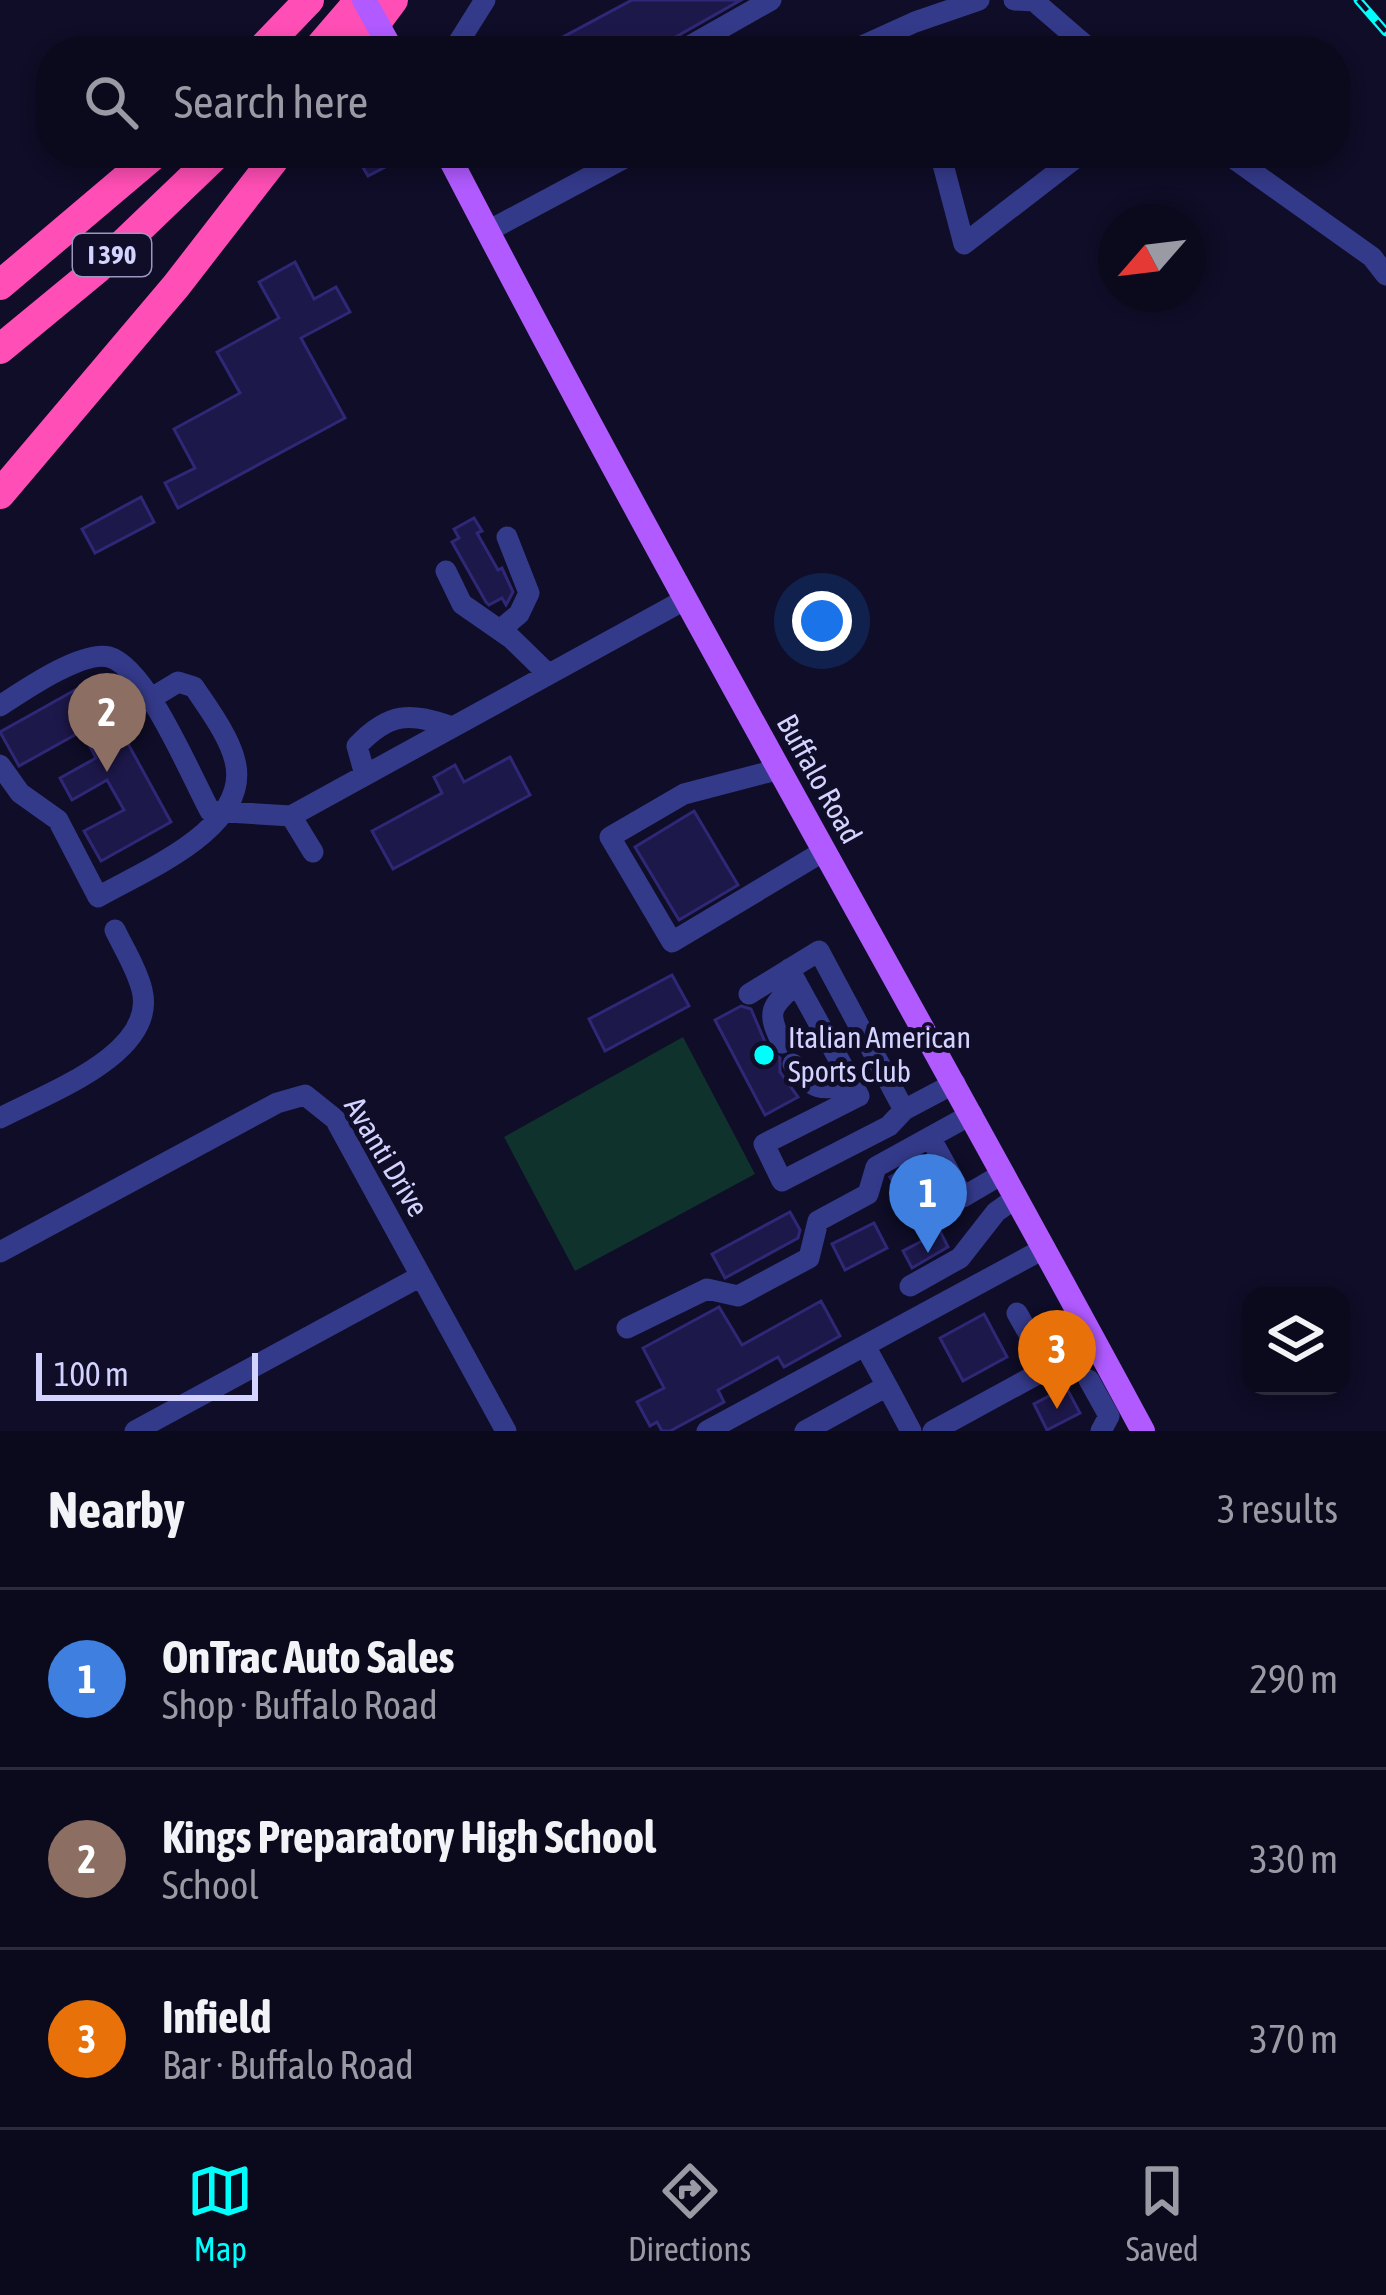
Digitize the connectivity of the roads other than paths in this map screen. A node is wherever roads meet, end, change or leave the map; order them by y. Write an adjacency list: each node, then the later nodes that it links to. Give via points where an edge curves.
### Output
1 (310, 0): 8 (highway)
2 (362, 0): 9 (highway); 11 (main road, bridge)
3 (393, 0): 10 (highway)
4 (485, 0): 12 (street)
5 (771, 0): 13 (street)
6 (980, 0): 14 (street)
7 (1014, 0): 15 (street, via 1034,1)
8 (275, 36)
9 (330, 36)
10 (366, 36)
11 (384, 36)
12 (462, 36)
13 (707, 36)
14 (884, 36)
15 (1075, 36)
16 (138, 168): 26 (highway, I 390)
17 (202, 168): 27 (highway, I 390)
18 (267, 168): 28 (highway)
19 (455, 168): 24 (main road, Buffalo Road)
20 (606, 168): 24 (street)
21 (944, 168): 22 (street, via 964,244)
22 (1063, 168)
23 (1247, 168): 25 (street)
24 (488, 231): 31 (main road, Buffalo Road)
25 (1386, 275)
26 (0, 285)
27 (0, 349)
28 (0, 494)
29 (507, 537): 32 (street, via 530,593)
30 (446, 571): 32 (street, via 462,604)
31 (686, 599): 33 (street); 38 (main road, Buffalo Road)
32 (500, 630): 33 (street)
33 (548, 674): 36 (street)
34 (150, 699): 35 (street, via 134,674 109,657 85,658); 40 (street, via 210,811); 40 (street, via 178,682 194,687 236,763)
35 (0, 706)
36 (452, 727): 39 (street); 39 (street, via 423,717 375,727 358,746)
37 (0, 765): 40 (street, via 20,793 58,820 98,897 208,833)
38 (780, 770): 42 (main road, Buffalo Road); 42 (street, via 684,794 610,837 672,942)
39 (365, 775): 41 (street)
40 (224, 814): 41 (street)
41 (291, 816): 43 (street)
42 (824, 851): 50 (main road, Buffalo Road)
43 (313, 852)
44 (115, 930): 53 (street, via 143,992 136,1033 92,1069)
45 (793, 976): 46 (street); 47 (street, via 774,1004 771,1023); 49 (street); 51 (street, via 820,951)
46 (749, 994)
47 (782, 1043)
48 (793, 1064): 49 (street, via 807,1085 826,1090)
49 (851, 1082): 51 (street, via 859,1096 764,1144 782,1181 889,1126)
50 (956, 1083): 51 (street); 52 (main road, Buffalo Road)
51 (904, 1110)
52 (972, 1114): 54 (street); 55 (main road, Buffalo Road)
53 (0, 1118)
54 (930, 1137): 55 (street, via 963,1197); 62 (street, via 877,1166 868,1194 818,1221 809,1258 738,1296 706,1289)
55 (1004, 1174): 56 (main road, Buffalo Road)
56 (1017, 1197): 57 (main road, Buffalo Road); 60 (street, via 960,1258)
57 (1045, 1248): 63 (main road, Buffalo Road); 64 (street)
58 (0, 1252): 59 (street, Avanti Drive, via 278,1102 305,1095 335,1120)
59 (421, 1276): 68 (street); 69 (street, Avanti Drive)
60 (910, 1286)
61 (1018, 1312): 65 (street)
62 (627, 1328)
63 (1096, 1342): 65 (street); 75 (main road, Buffalo Road)
64 (865, 1346): 67 (street); 70 (street)
65 (1048, 1368): 73 (street)
66 (1089, 1380): 74 (street, via 1108,1416)
67 (887, 1386): 71 (street); 72 (street)
68 (135, 1431)
69 (506, 1431)
70 (707, 1431)
71 (805, 1431)
72 (911, 1431)
73 (933, 1431)
74 (1101, 1431)
75 (1143, 1431)

